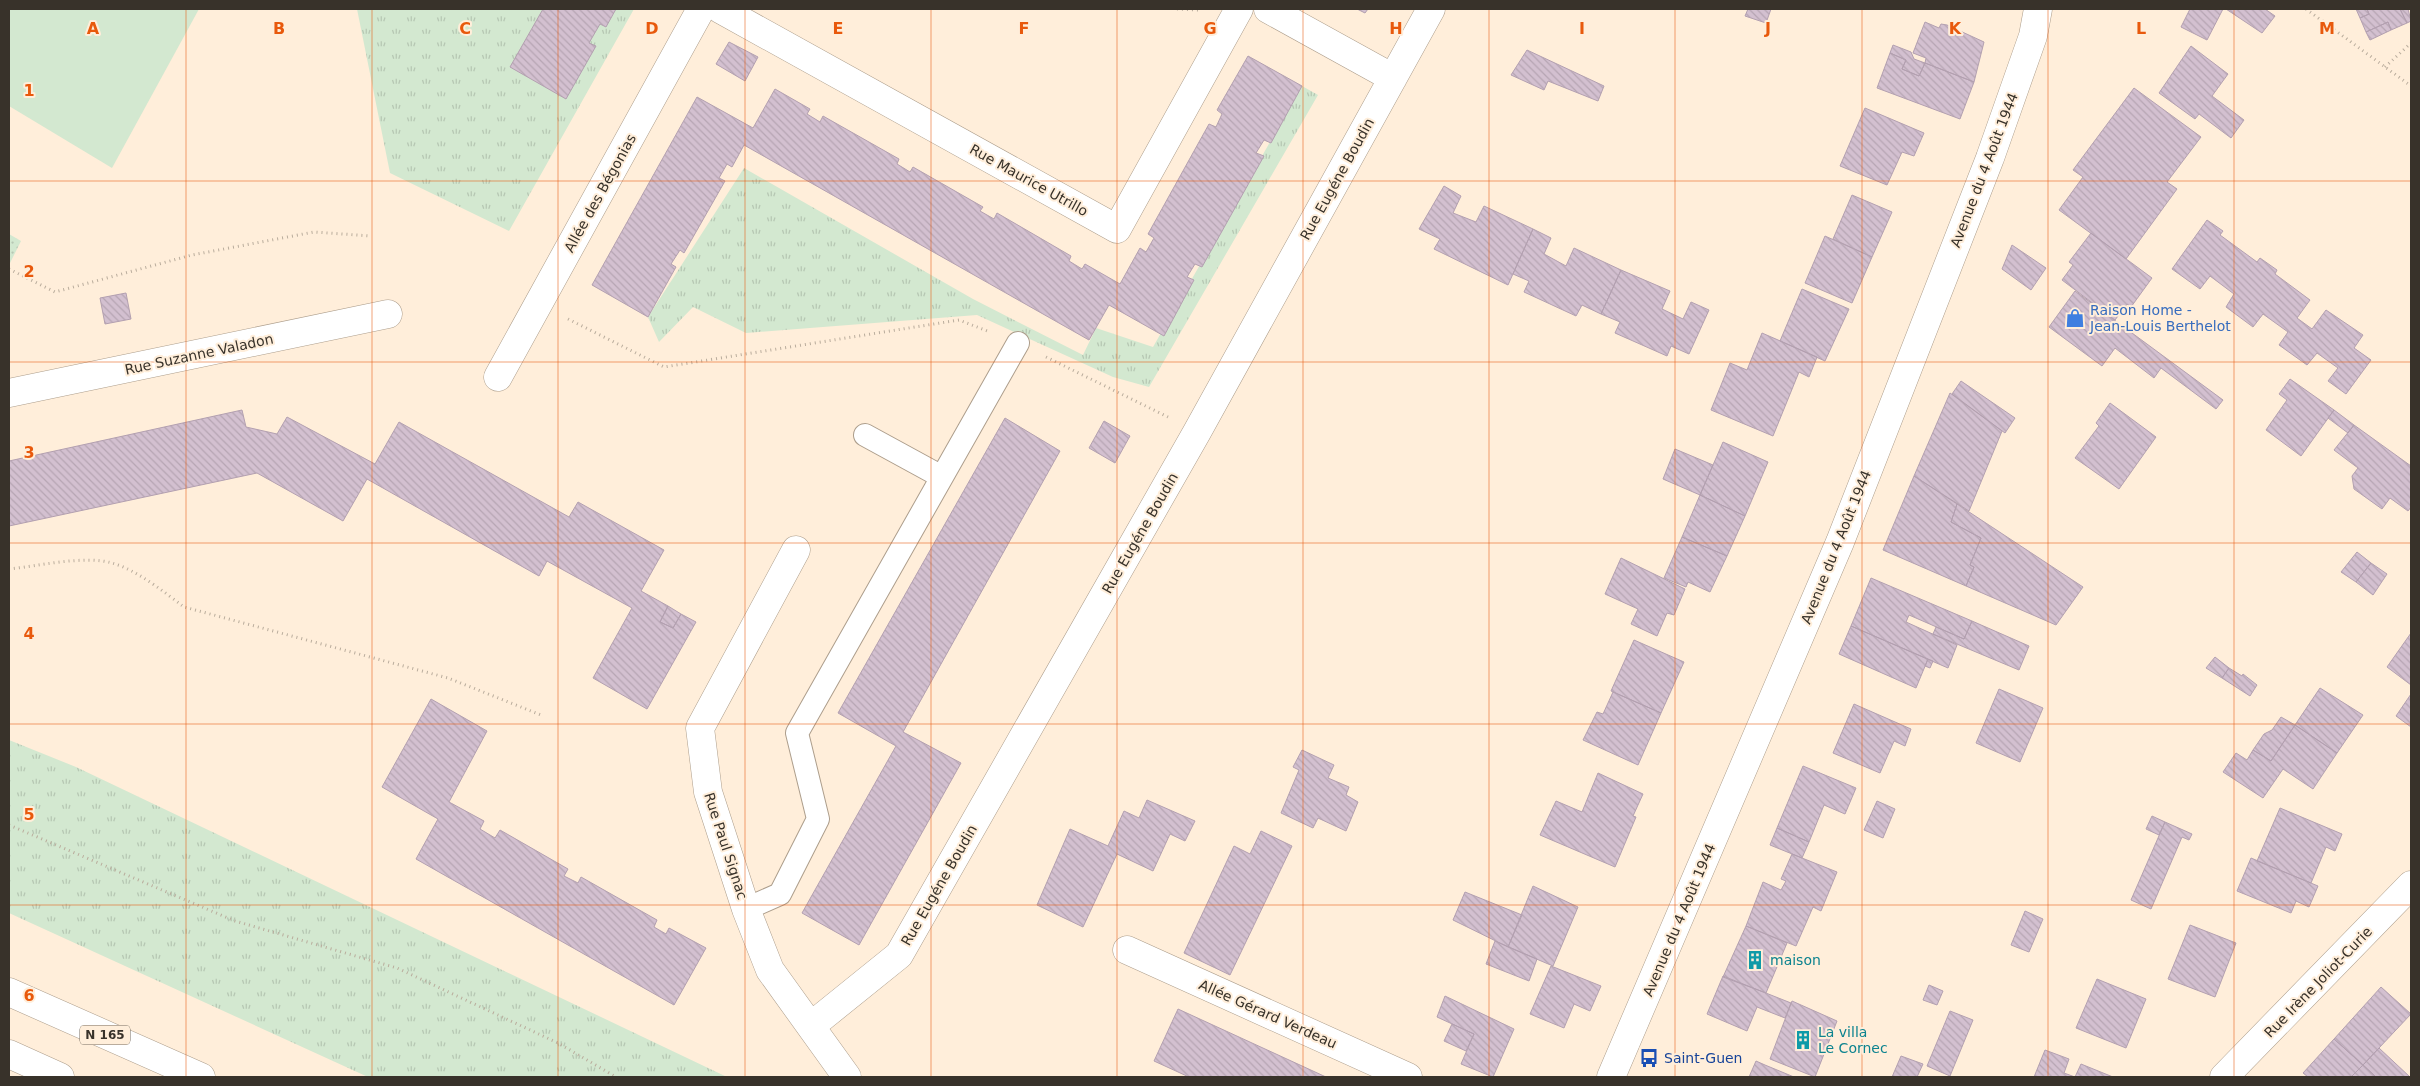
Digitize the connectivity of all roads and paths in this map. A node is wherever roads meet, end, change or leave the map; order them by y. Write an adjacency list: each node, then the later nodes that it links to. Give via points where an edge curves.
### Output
1 (701, 9): 14 (main road, Allée des Bégonias)
2 (720, 9): 3 (main road, Rue Maurice Utrillo, via 1117,229)
3 (1239, 9)
4 (1268, 9): 10 (main road)
5 (1431, 9): 10 (main road, Rue Eugéne Boudin)
6 (2038, 9): 37 (main road, Avenue du 4 Août 1944, via 2033,36 1990,158 1840,542)
7 (2306, 9): 9 (path)
8 (2411, 43): 9 (path)
9 (2385, 67): 11 (path)
10 (1392, 78): 19 (main road, Rue Eugéne Boudin)
11 (2411, 86)
12 (371, 236): 13 (path, via 314,232 192,255 55,292)
13 (9, 269)
14 (539, 304): 16 (path, via 664,367 959,320); 17 (main road, Allée des Bégonias)
15 (388, 314): 18 (main road, Rue Suzanne Valadon)
16 (1018, 343): 19 (path); 21 (lane)
17 (498, 377)
18 (9, 394)
19 (1197, 432): 30 (main road, Rue Eugéne Boudin, via 899,955)
20 (865, 434): 21 (lane)
21 (942, 477): 27 (lane, via 797,733 818,819 780,894)
22 (796, 550): 27 (main road, Rue Paul Signac, via 700,728 708,792)
23 (9, 569): 24 (path, via 84,560 112,563 150,582 184,607 448,678)
24 (541, 715)
25 (9, 825): 34 (path, via 235,921 397,968 558,1042)
26 (2411, 886): 38 (main road, Rue Irène Joliot-Curie)
27 (746, 909): 30 (main road, Rue Paul Signac, via 770,970)
28 (1128, 950): 36 (main road, Allée Gérard Verdeau)
29 (9, 992): 33 (main road, N 165)
30 (811, 1026): 35 (main road, Rue Paul Signac)
31 (9, 1054): 32 (main road)
32 (60, 1077)
33 (201, 1077)
34 (616, 1077)
35 (847, 1077)
36 (1408, 1077)
37 (1612, 1077)
38 (2224, 1077)

